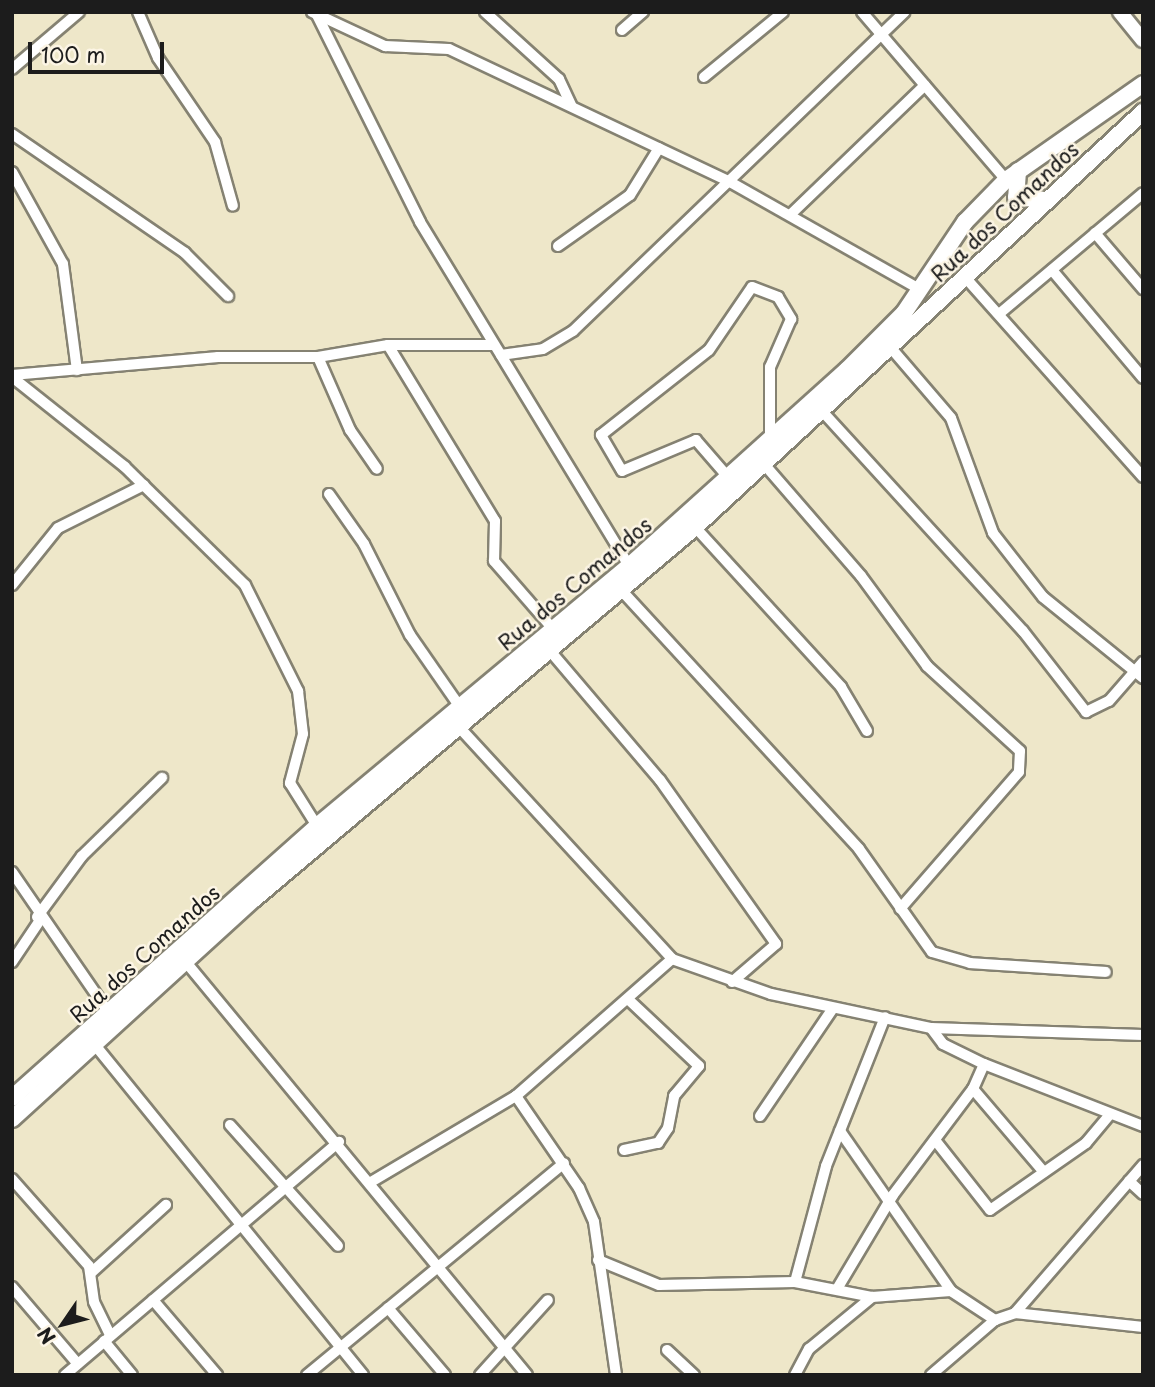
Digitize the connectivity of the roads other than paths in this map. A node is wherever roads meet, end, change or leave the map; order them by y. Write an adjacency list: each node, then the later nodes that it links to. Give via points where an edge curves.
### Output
1 (79, 12): 13 (street)
2 (138, 12): 28 (street, via 158,58 215,142)
3 (485, 12): 17 (street, via 559,79)
4 (642, 12): 10 (street)
5 (783, 12): 14 (street)
6 (862, 12): 11 (street)
7 (904, 12): 11 (street)
8 (1120, 12): 12 (street)
9 (316, 14): 17 (street, via 385,46 441,46); 39 (street, via 420,222)
10 (622, 30)
11 (880, 33): 16 (street); 25 (street)
12 (1143, 40)
13 (12, 69)
14 (704, 77)
15 (1143, 84): 24 (main road, Rua dos Comandos)
16 (925, 85): 24 (street); 29 (street)
17 (570, 105): 22 (street)
18 (1143, 112): 21 (main road, Rua dos Comandos)
19 (1143, 128): 21 (main road)
20 (12, 134): 36 (street, via 184,253)
21 (1113, 137): 27 (main road, Rua dos Comandos)
22 (659, 148): 25 (street); 31 (street, via 630,195)
23 (12, 172): 43 (street, via 63,264)
24 (1012, 176): 27 (main road, via 1016,197); 35 (main road, Rua dos Comandos, via 965,222)
25 (732, 183): 29 (street); 41 (street, via 556,343)
26 (1142, 196): 30 (street)
27 (1044, 200): 33 (main road, Rua dos Comandos)
28 (233, 206)
29 (790, 215): 35 (street)
30 (1095, 233): 32 (street); 34 (street)
31 (558, 246)
32 (1052, 270): 37 (street); 45 (street)
33 (964, 276): 37 (street); 40 (main road, Rua dos Comandos)
34 (1143, 289)
35 (921, 290): 47 (main road, Rua dos Comandos, via 877,342)
36 (228, 296)
37 (999, 314): 51 (street)
38 (388, 345): 39 (street); 42 (street); 58 (street, via 495,521 495,561)
39 (493, 345): 41 (street)
40 (891, 348): 46 (main road, Rua dos Comandos); 60 (street, via 951,418 985,518 1001,543 1043,597)
41 (501, 355): 55 (street)
42 (318, 357): 43 (street, via 218,357); 49 (street, via 350,430)
43 (77, 370): 44 (street)
44 (12, 376): 52 (street)
45 (1143, 378)
46 (822, 411): 48 (main road, Rua dos Comandos); 60 (street, via 1023,631 1086,712 1095,712)
47 (770, 439): 50 (main road, Rua dos Comandos); 50 (street, via 770,367 791,318 778,297 752,287 709,350 601,435 624,472 696,440)
48 (765, 464): 54 (main road, Rua dos Comandos); 67 (street, via 867,583 927,666 1020,751 1019,772)
49 (377, 469)
50 (728, 477): 55 (main road, Rua dos Comandos)
51 (1143, 477)
52 (144, 485): 56 (street, via 58,528); 65 (street, via 190,538 245,586 275,635 303,715 290,783)
53 (329, 494): 61 (street, via 368,551 410,635)
54 (695, 527): 57 (main road, Rua dos Comandos); 63 (street, via 841,687)
55 (629, 566): 58 (main road, Rua dos Comandos)
56 (12, 585)
57 (622, 591): 59 (main road, Rua dos Comandos); 67 (street, via 859,849)
58 (554, 629): 61 (main road, Rua dos Comandos)
59 (551, 652): 62 (main road, Rua dos Comandos); 73 (street, via 660,780 774,942 775,948)
60 (1141, 670)
61 (460, 707): 65 (main road, Rua dos Comandos)
62 (459, 727): 69 (street); 70 (main road, Rua dos Comandos)
63 (867, 731)
64 (162, 778): 68 (street, via 82,856)
65 (317, 826): 76 (main road, Rua dos Comandos)
66 (12, 872): 68 (street)
67 (900, 909): 72 (street, via 921,941 943,959)
68 (38, 918): 71 (street); 76 (street)
69 (672, 960): 73 (street); 74 (street)
70 (185, 961): 80 (main road, Rua dos Comandos); 92 (street)
71 (12, 962)
72 (1105, 972)
73 (732, 982): 75 (street)
74 (631, 1001): 83 (street); 93 (street, via 699,1066 674,1096 668,1128 657,1143)
75 (832, 1008): 77 (street); 86 (street)
76 (108, 1013): 84 (main road, Rua dos Comandos)
77 (885, 1017): 78 (street); 90 (street)
78 (931, 1028): 79 (street); 81 (street, via 943,1044)
79 (1143, 1035)
80 (95, 1045): 87 (main road, Rua dos Comandos); 104 (street)
81 (984, 1064): 82 (street); 85 (street)
82 (973, 1089): 91 (street); 96 (street)
83 (516, 1096): 94 (street); 99 (street)
84 (12, 1098)
85 (1110, 1114): 89 (street); 96 (street, via 1091,1139)
86 (760, 1116)
87 (12, 1119)
88 (230, 1125): 100 (street)
89 (1143, 1126)
90 (840, 1130): 102 (street); 109 (street)
91 (935, 1140): 96 (street, via 988,1210); 102 (street)
92 (339, 1142): 99 (street); 100 (street)
93 (624, 1150)
94 (564, 1163): 106 (street, via 594,1222); 107 (street)
95 (1143, 1165): 98 (street)
96 (1044, 1172)
97 (12, 1178): 108 (street)
98 (1129, 1181): 101 (street); 117 (street)
99 (370, 1182): 107 (street)
100 (285, 1187): 104 (street); 105 (street)
101 (1143, 1194)
102 (890, 1201): 111 (street); 112 (street)
103 (166, 1205): 108 (street)
104 (238, 1225): 114 (street); 121 (street)
105 (338, 1246)
106 (598, 1260): 109 (street, via 659,1285); 133 (street)
107 (436, 1269): 116 (street); 123 (street)
108 (92, 1272): 120 (street, via 94,1302)
109 (795, 1282): 111 (street)
110 (12, 1287): 124 (street)
111 (837, 1289): 113 (street)
112 (951, 1291): 113 (street); 118 (street)
113 (872, 1297): 135 (street, via 809,1349)
114 (153, 1300): 120 (street); 127 (street)
115 (548, 1300): 123 (street)
116 (388, 1308): 121 (street); 130 (street)
117 (1015, 1313): 118 (street); 119 (street)
118 (995, 1320): 136 (street)
119 (1143, 1327)
120 (107, 1338): 124 (street); 126 (street)
121 (340, 1347): 128 (street); 129 (street)
122 (667, 1350): 134 (street)
123 (508, 1351): 131 (street); 132 (street)
124 (78, 1364): 125 (street)
125 (65, 1375)
126 (132, 1375)
127 (217, 1375)
128 (307, 1375)
129 (363, 1375)
130 (445, 1375)
131 (480, 1375)
132 (527, 1375)
133 (616, 1375)
134 (694, 1375)
135 (795, 1375)
136 (931, 1375)

